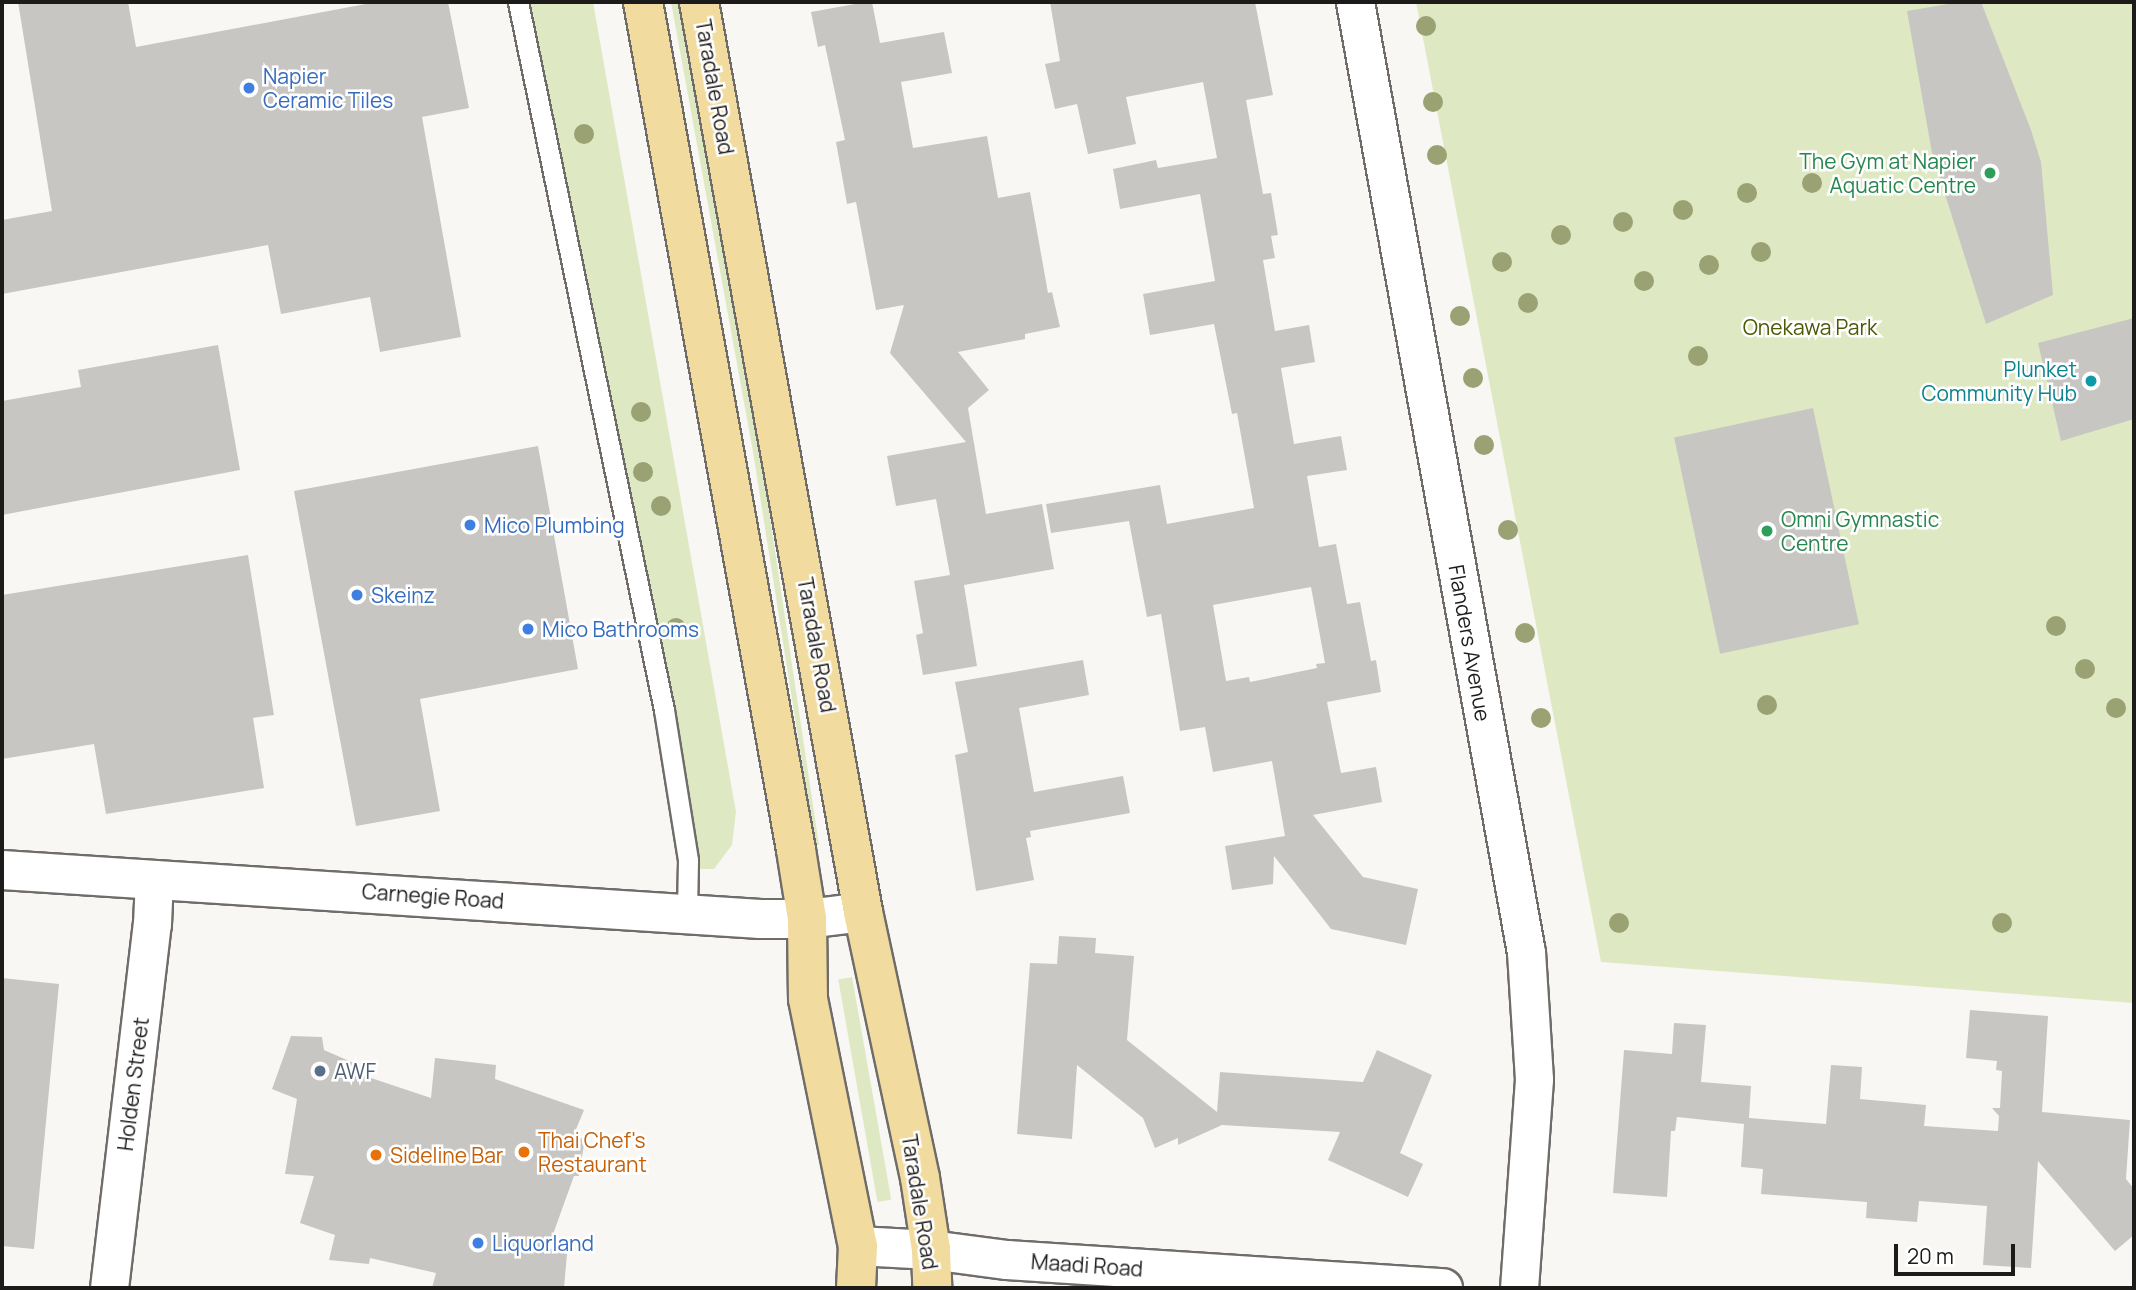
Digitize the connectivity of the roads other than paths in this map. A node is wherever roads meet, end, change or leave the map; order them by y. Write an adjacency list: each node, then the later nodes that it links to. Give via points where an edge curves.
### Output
1 (518, 2): 7 (lane, via 664,710 688,860)
2 (643, 2): 9 (highway)
3 (699, 2): 8 (highway, Taradale Road)
4 (1355, 2): 16 (street, Flanders Avenue, via 1526,952 1534,1079)
5 (2, 870): 6 (street, Carnegie Road)
6 (154, 878): 7 (street, Carnegie Road); 12 (street, Holden Street)
7 (687, 912): 9 (street, Carnegie Road)
8 (863, 912): 9 (street, Carnegie Road); 11 (highway, Taradale Road)
9 (807, 919): 10 (highway, via 808,999)
10 (858, 1245): 11 (street, Maadi Road); 13 (highway)
11 (932, 1250): 14 (highway, Taradale Road); 15 (street, Maadi Road, via 1007,1260)
12 (109, 1288)
13 (856, 1288)
14 (932, 1288)
15 (1443, 1288)
16 (1519, 1288)

